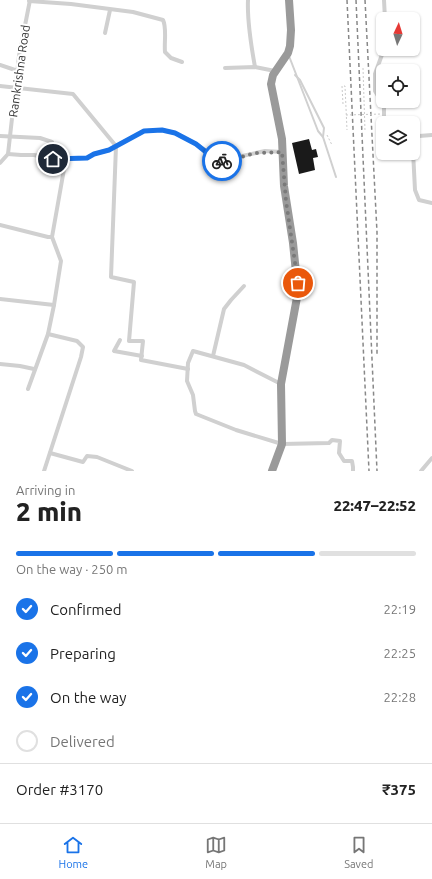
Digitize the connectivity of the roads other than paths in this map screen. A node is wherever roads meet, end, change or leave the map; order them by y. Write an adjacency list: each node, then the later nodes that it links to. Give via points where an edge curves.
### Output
1 (248, 0): 13 (street)
2 (289, 0): 9 (highway, via 291,30)
3 (384, 0): 7 (street)
4 (30, 1): 5 (street); 15 (street, Ramkrishna Road)
5 (71, 2): 6 (street)
6 (110, 10): 8 (street); 11 (street, via 133,12 163,20 165,52 171,58)
7 (385, 12)
8 (105, 33)
9 (288, 53): 16 (highway); 17 (lane)
10 (381, 56): 20 (street, via 375,74 375,91 384,106)
11 (182, 62)
12 (0, 65): 15 (street)
13 (255, 67): 14 (street); 16 (street)
14 (225, 68)
15 (18, 71): 19 (street, Ramkrishna Road)
16 (275, 71): 28 (highway, via 271,84)
17 (295, 75): 25 (lane); 25 (lane, via 324,128)
18 (0, 86): 19 (street)
19 (16, 88): 22 (street, Ramkrishna Road); 27 (street, via 73,94)
20 (384, 116)
21 (0, 136): 22 (street)
22 (10, 136): 26 (street, via 40,138); 29 (street, Ramkrishna Road)
23 (420, 136): 24 (street)
24 (432, 136)
25 (323, 138): 33 (lane)
26 (52, 142)
27 (116, 146): 28 (street, via 144,131 162,130 175,133 196,144 219,160 226,161 265,151); 30 (street, via 87,158); 42 (street, via 111,277 134,282 129,341 143,341)
28 (282, 152): 47 (highway, via 298,292)
29 (8, 154): 30 (street); 32 (street)
30 (66, 158): 36 (street)
31 (413, 160): 34 (street, via 415,190 419,200)
32 (0, 163)
33 (336, 177)
34 (432, 203)
35 (0, 225): 36 (street)
36 (52, 237): 39 (street, via 61,261)
37 (244, 286): 43 (street, via 224,309)
38 (0, 299): 39 (street)
39 (54, 306): 40 (street)
40 (48, 334): 45 (street); 50 (street, via 77,341 83,347)
41 (120, 340): 42 (street, via 114,351)
42 (142, 356): 46 (street, via 141,360)
43 (213, 356): 46 (street, via 193,351); 47 (street, via 244,365)
44 (0, 364): 45 (street)
45 (34, 369): 48 (street)
46 (188, 369): 49 (street, via 187,382 193,395 196,414)
47 (281, 384): 49 (highway)
48 (28, 389)
49 (282, 444): 54 (highway); 55 (street, via 340,441 339,453 344,461 352,461)
50 (50, 453): 52 (street); 53 (street, via 82,462 87,456 97,457)
51 (432, 458): 56 (street)
52 (44, 471)
53 (132, 471)
54 (272, 471)
55 (353, 471)
56 (421, 471)

